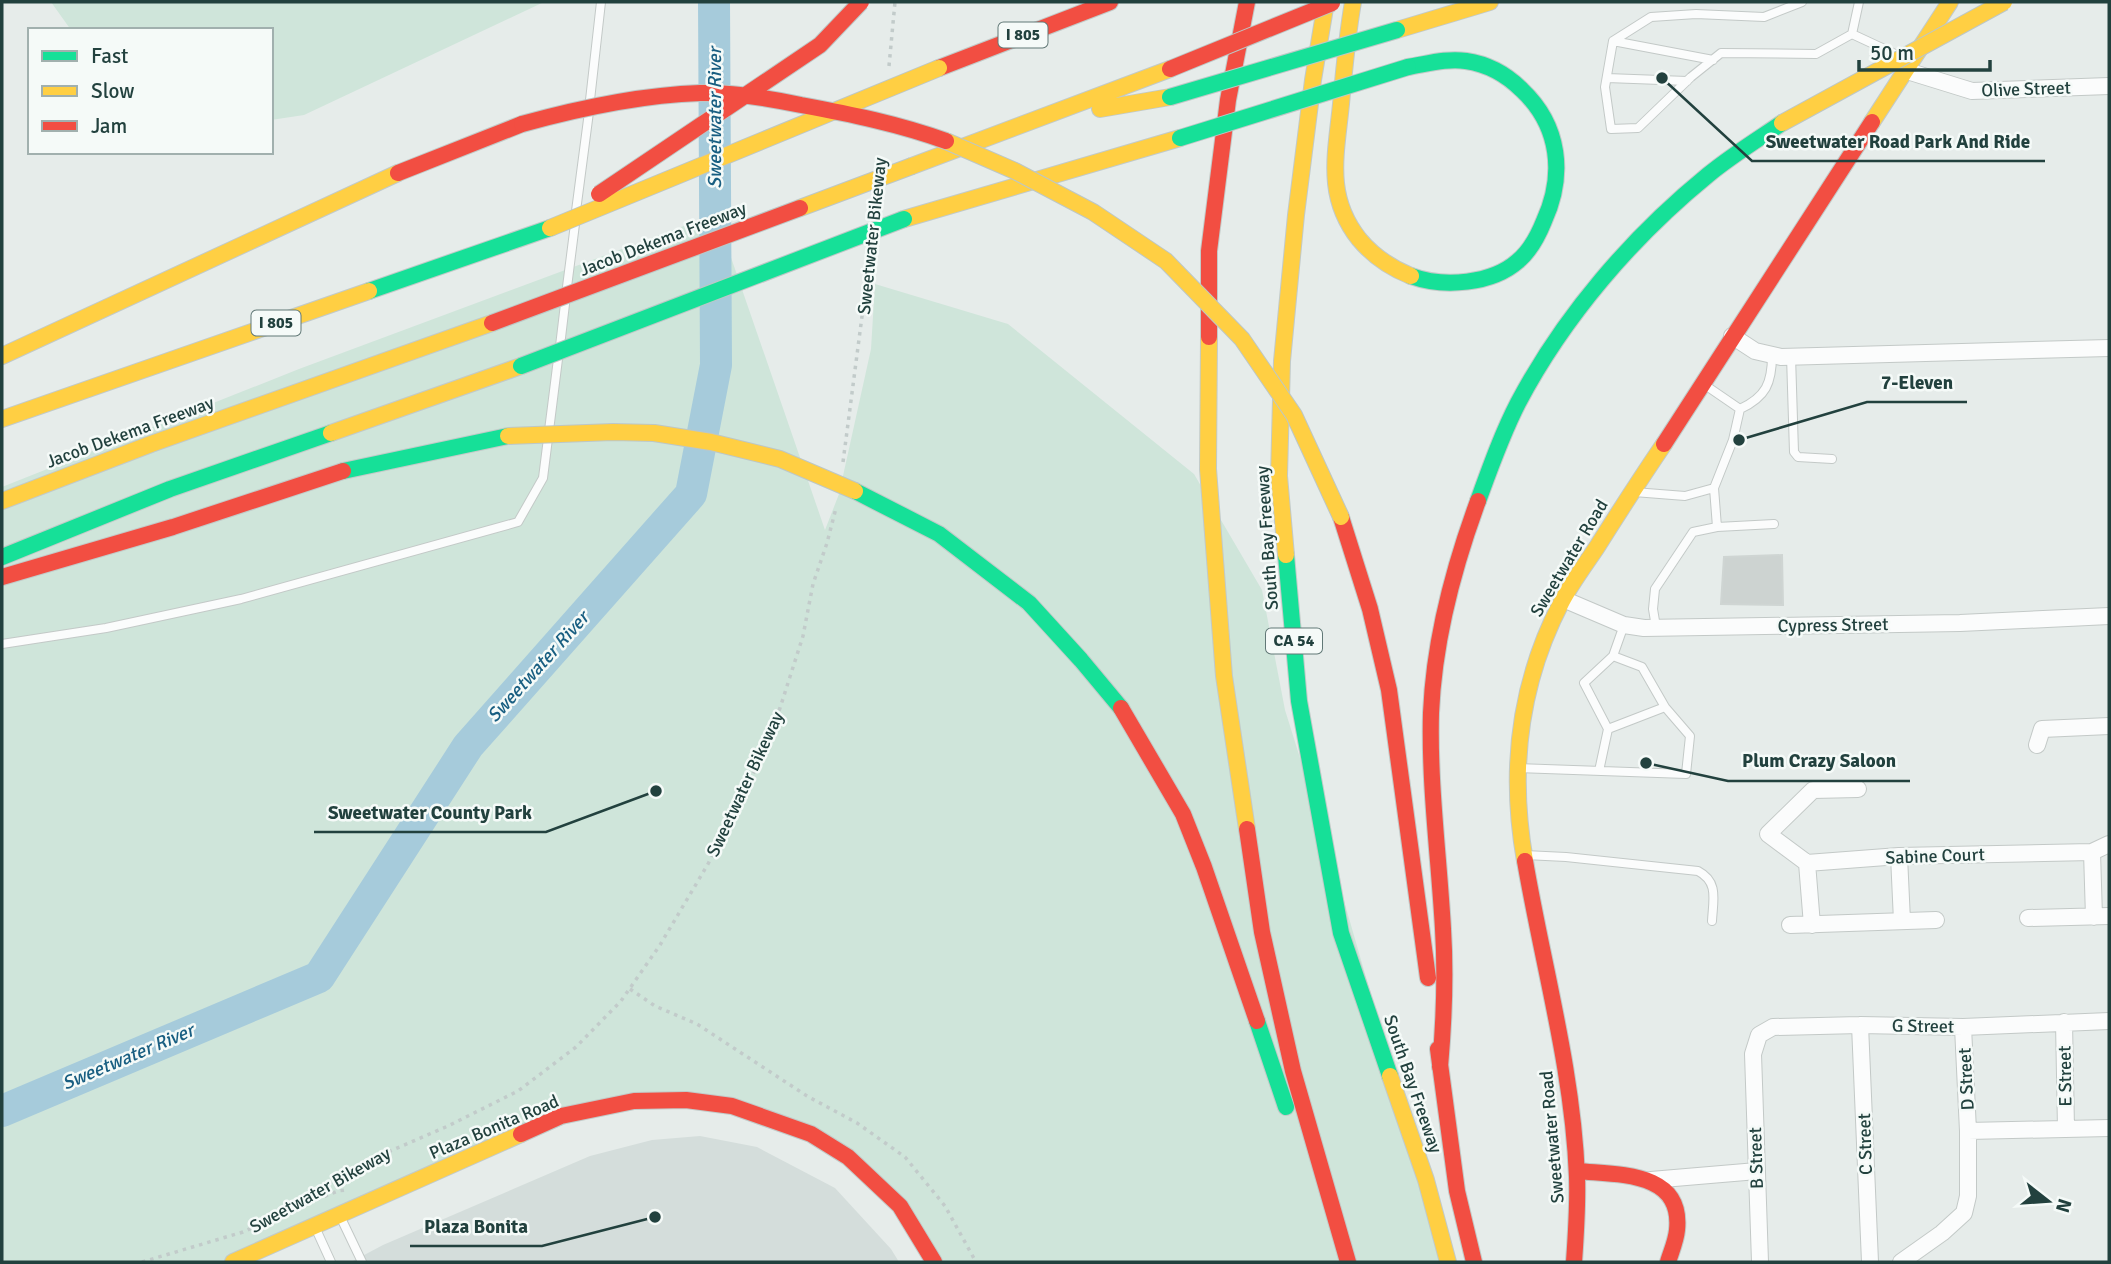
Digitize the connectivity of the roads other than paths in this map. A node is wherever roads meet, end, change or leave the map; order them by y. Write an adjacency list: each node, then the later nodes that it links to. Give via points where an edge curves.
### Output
1 (601, 2): 44 (lane, via 543,478 518,522 241,599 106,628)
2 (861, 2): 23 (main road, bridge, via 820,45)
3 (1110, 2): 23 (main road, I 805, bridge)
4 (1234, 2): 21 (main road)
5 (1247, 2): 21 (main road)
6 (1326, 2): 85 (main road, South Bay Freeway / CA 54, via 1297,201 1282,362 1279,476 1299,701 1341,933 1426,1180)
7 (1334, 2): 22 (main road, Jacob Dekema Freeway, bridge)
8 (1353, 2): 38 (main road, bridge, via 1338,132 1336,169 1336,193 1351,231 1375,258 1403,275 1446,284 1481,279 1514,265 1533,244 1558,184 1550,124 1530,96 1502,72 1464,61 1408,68 1236,119 1180,138 904,219 521,366 170,489)
9 (1490, 2): 22 (main road, bridge, via 1170,97)
10 (1802, 2): 15 (lane, via 1764,17 1696,13 1651,17)
11 (1859, 2): 14 (lane)
12 (1950, 2): 17 (main road, Sweetwater Road)
13 (2004, 2): 70 (main road, bridge, via 1783,123 1709,174 1669,209 1591,293 1529,384 1501,438 1458,557 1435,673 1431,739 1446,994)
14 (1852, 34): 16 (lane, via 1816,54 1721,53); 17 (lane)
15 (1613, 41): 16 (lane); 18 (lane)
16 (1713, 60): 19 (lane)
17 (1907, 65): 20 (street, Olive Street, via 1972,90); 24 (main road, Sweetwater Road)
18 (1607, 78): 19 (lane); 19 (lane, via 1611,129 1638,128)
19 (1687, 81)
20 (2109, 86)
21 (1228, 100): 84 (main road, via 1209,251 1208,469 1224,676 1262,932 1293,1071)
22 (1038, 119): 35 (main road, Jacob Dekema Freeway, bridge)
23 (550, 228): 31 (main road, I 805)
24 (1732, 336): 26 (street, via 1755,351); 29 (main road, Sweetwater Road)
25 (2109, 348): 28 (street)
26 (1772, 355): 28 (street); 30 (lane, via 1766,387 1757,401)
27 (2, 356): 70 (main road, bridge, via 407,169 522,124 584,107 702,93 760,97 888,123 944,140 1016,171 1093,212 1166,261 1242,340 1294,415 1341,517 1389,690)
28 (1791, 356): 32 (lane, via 1794,452 1798,457)
29 (1702, 383): 30 (lane); 34 (main road, Sweetwater Road)
30 (1741, 409): 33 (lane)
31 (2, 419)
32 (1832, 459)
33 (1714, 488): 34 (lane, via 1685,496); 37 (lane)
34 (1631, 492): 40 (main road, Sweetwater Road)
35 (2, 502)
36 (1774, 524): 37 (lane)
37 (1717, 527): 43 (lane, via 1693,532 1654,589)
38 (2, 557)
39 (2, 577): 83 (main road, bridge, via 349,469 508,436 654,433 780,459 855,491 939,534 1029,603 1127,716 1183,814 1204,867)
40 (1563, 599): 42 (street, Cypress Street); 50 (main road, Sweetwater Road, via 1530,678)
41 (2109, 616): 43 (street, Cypress Street)
42 (1624, 625): 43 (street, Cypress Street); 45 (lane)
43 (1656, 627)
44 (2, 644)
45 (1613, 656): 46 (lane, via 1642,667); 48 (lane, via 1584,683)
46 (1665, 707): 48 (lane); 51 (lane, via 1690,736 1686,774)
47 (2109, 726): 49 (street, via 2042,729)
48 (1608, 729): 51 (lane)
49 (2037, 746)
50 (1517, 768): 51 (lane); 55 (main road, Sweetwater Road)
51 (1600, 771)
52 (1858, 789): 57 (street, via 1813,790 1768,834)
53 (2109, 844): 54 (street, Sabine Court)
54 (2092, 852): 56 (street, Sabine Court); 58 (street)
55 (1524, 855): 61 (lane, via 1698,871 1713,885); 74 (main road, Sweetwater Road, via 1563,1051)
56 (1899, 856): 57 (street, Sabine Court); 62 (street)
57 (1807, 863): 64 (street)
58 (2102, 917): 59 (street)
59 (2028, 918)
60 (1936, 919): 62 (street)
61 (1712, 921)
62 (1902, 921): 64 (street)
63 (1790, 925): 64 (street)
64 (1812, 925)
65 (2109, 1021): 66 (street, G Street)
66 (2064, 1022): 68 (street, G Street); 71 (street, E Street)
67 (1860, 1025): 68 (street, G Street); 69 (street, G Street, via 1773,1027 1759,1035); 90 (street, C Street)
68 (1963, 1027): 73 (street, D Street)
69 (1753, 1054): 75 (street, B Street)
70 (1440, 1068): 86 (main road, via 1457,1191)
71 (2066, 1129): 72 (street); 73 (street)
72 (2109, 1129)
73 (1968, 1131): 91 (street, via 1964,1213)
74 (1578, 1171): 76 (main road); 87 (main road, Sweetwater Road)
75 (1757, 1171): 76 (street); 89 (street, B Street)
76 (1651, 1180): 88 (main road, via 1673,1200 1677,1227)
77 (340, 1216): 78 (main road, Plaza Bonita Road); 81 (lane); 82 (main road, Plaza Bonita Road, via 561,1116 634,1101 686,1100 732,1106 811,1134 848,1157 900,1206)
78 (315, 1227): 79 (main road, Plaza Bonita Road); 80 (lane)
79 (233, 1262)
80 (331, 1262)
81 (362, 1262)
82 (934, 1262)
83 (1342, 1262)
84 (1348, 1262)
85 (1448, 1262)
86 (1474, 1262)
87 (1574, 1262)
88 (1668, 1262)
89 (1760, 1262)
90 (1870, 1262)
91 (1901, 1262)

